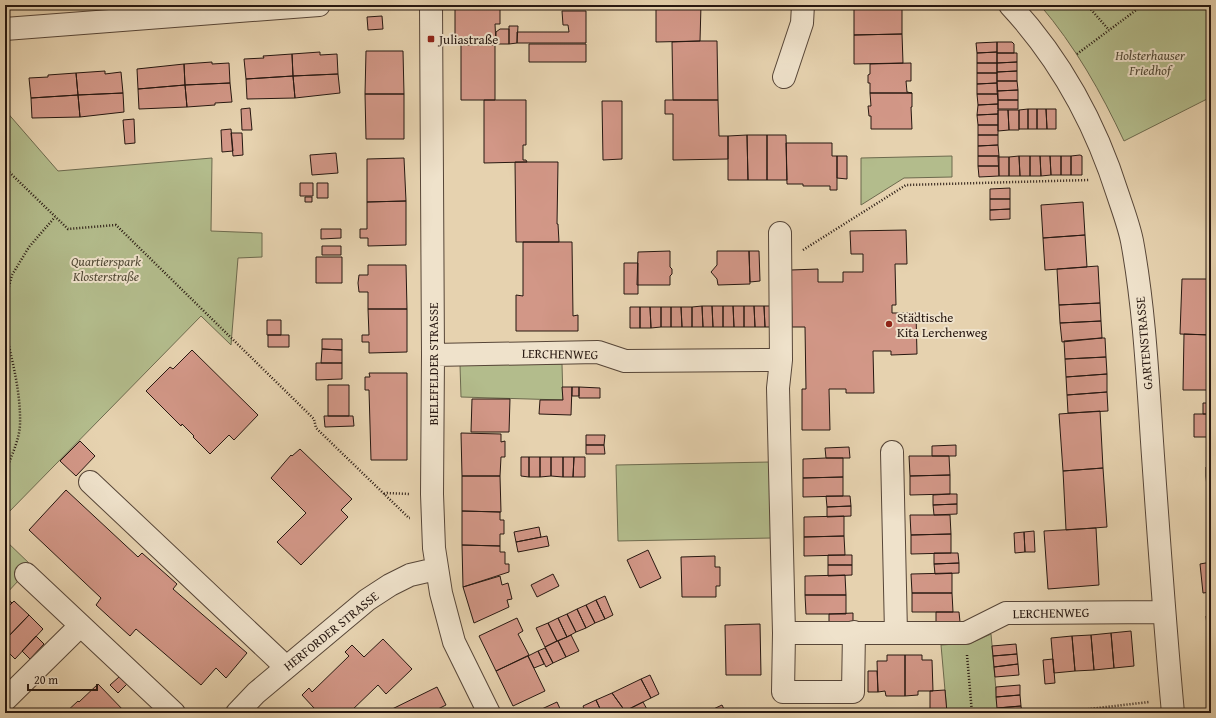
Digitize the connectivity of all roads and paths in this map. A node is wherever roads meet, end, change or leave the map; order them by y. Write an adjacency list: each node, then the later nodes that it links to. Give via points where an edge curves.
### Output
1 (319, 5): 7 (street)
2 (431, 5): 18 (street, BIELEFELDER STRASSE)
3 (803, 5): 10 (street, via 802,23)
4 (1010, 5): 9 (street, GARTENSTRASSE)
5 (1087, 5): 8 (path)
6 (1143, 5): 8 (path)
7 (5, 29)
8 (1109, 30): 9 (path)
9 (1059, 67): 12 (street, GARTENSTRASSE, via 1098,139)
10 (784, 76)
11 (5, 168): 13 (path)
12 (1113, 179): 15 (path, via 906,184 790,258); 26 (street, GARTENSTRASSE, via 1131,240 1139,292)
13 (55, 217): 16 (path, via 29,247 12,275); 23 (path, via 68,230 116,225 314,419 316,428 409,518)
14 (780, 233): 15 (street)
15 (780, 261): 19 (street)
16 (5, 301)
17 (5, 329): 21 (path, via 16,375 20,426)
18 (433, 355): 19 (street, LERCHENWEG, via 598,352 625,361); 23 (street, BIELEFELDER STRASSE)
19 (781, 360): 30 (street, via 778,388)
20 (892, 452): 31 (street)
21 (5, 472)
22 (90, 482): 32 (street)
23 (433, 520): 24 (street, BIELEFELDER STRASSE)
24 (436, 569): 32 (street, HERFORDER STRASSE, via 410,575 367,600); 37 (street, BIELEFELDER STRASSE, via 454,642)
25 (26, 574): 27 (street)
26 (1164, 612): 29 (street, LERCHENWEG, via 1006,614); 34 (street, GARTENSTRASSE)
27 (80, 626): 33 (street); 35 (street)
28 (854, 632): 30 (street, LERCHENWEG); 30 (street, via 853,692 783,692); 31 (street, LERCHENWEG)
29 (966, 632): 31 (street, LERCHENWEG); 38 (path)
30 (784, 633)
31 (896, 633)
32 (286, 667): 36 (street, HERFORDER STRASSE)
33 (5, 700)
34 (1172, 706): 39 (path)
35 (174, 713)
36 (237, 713)
37 (489, 713)
38 (972, 713)
39 (1055, 713)

